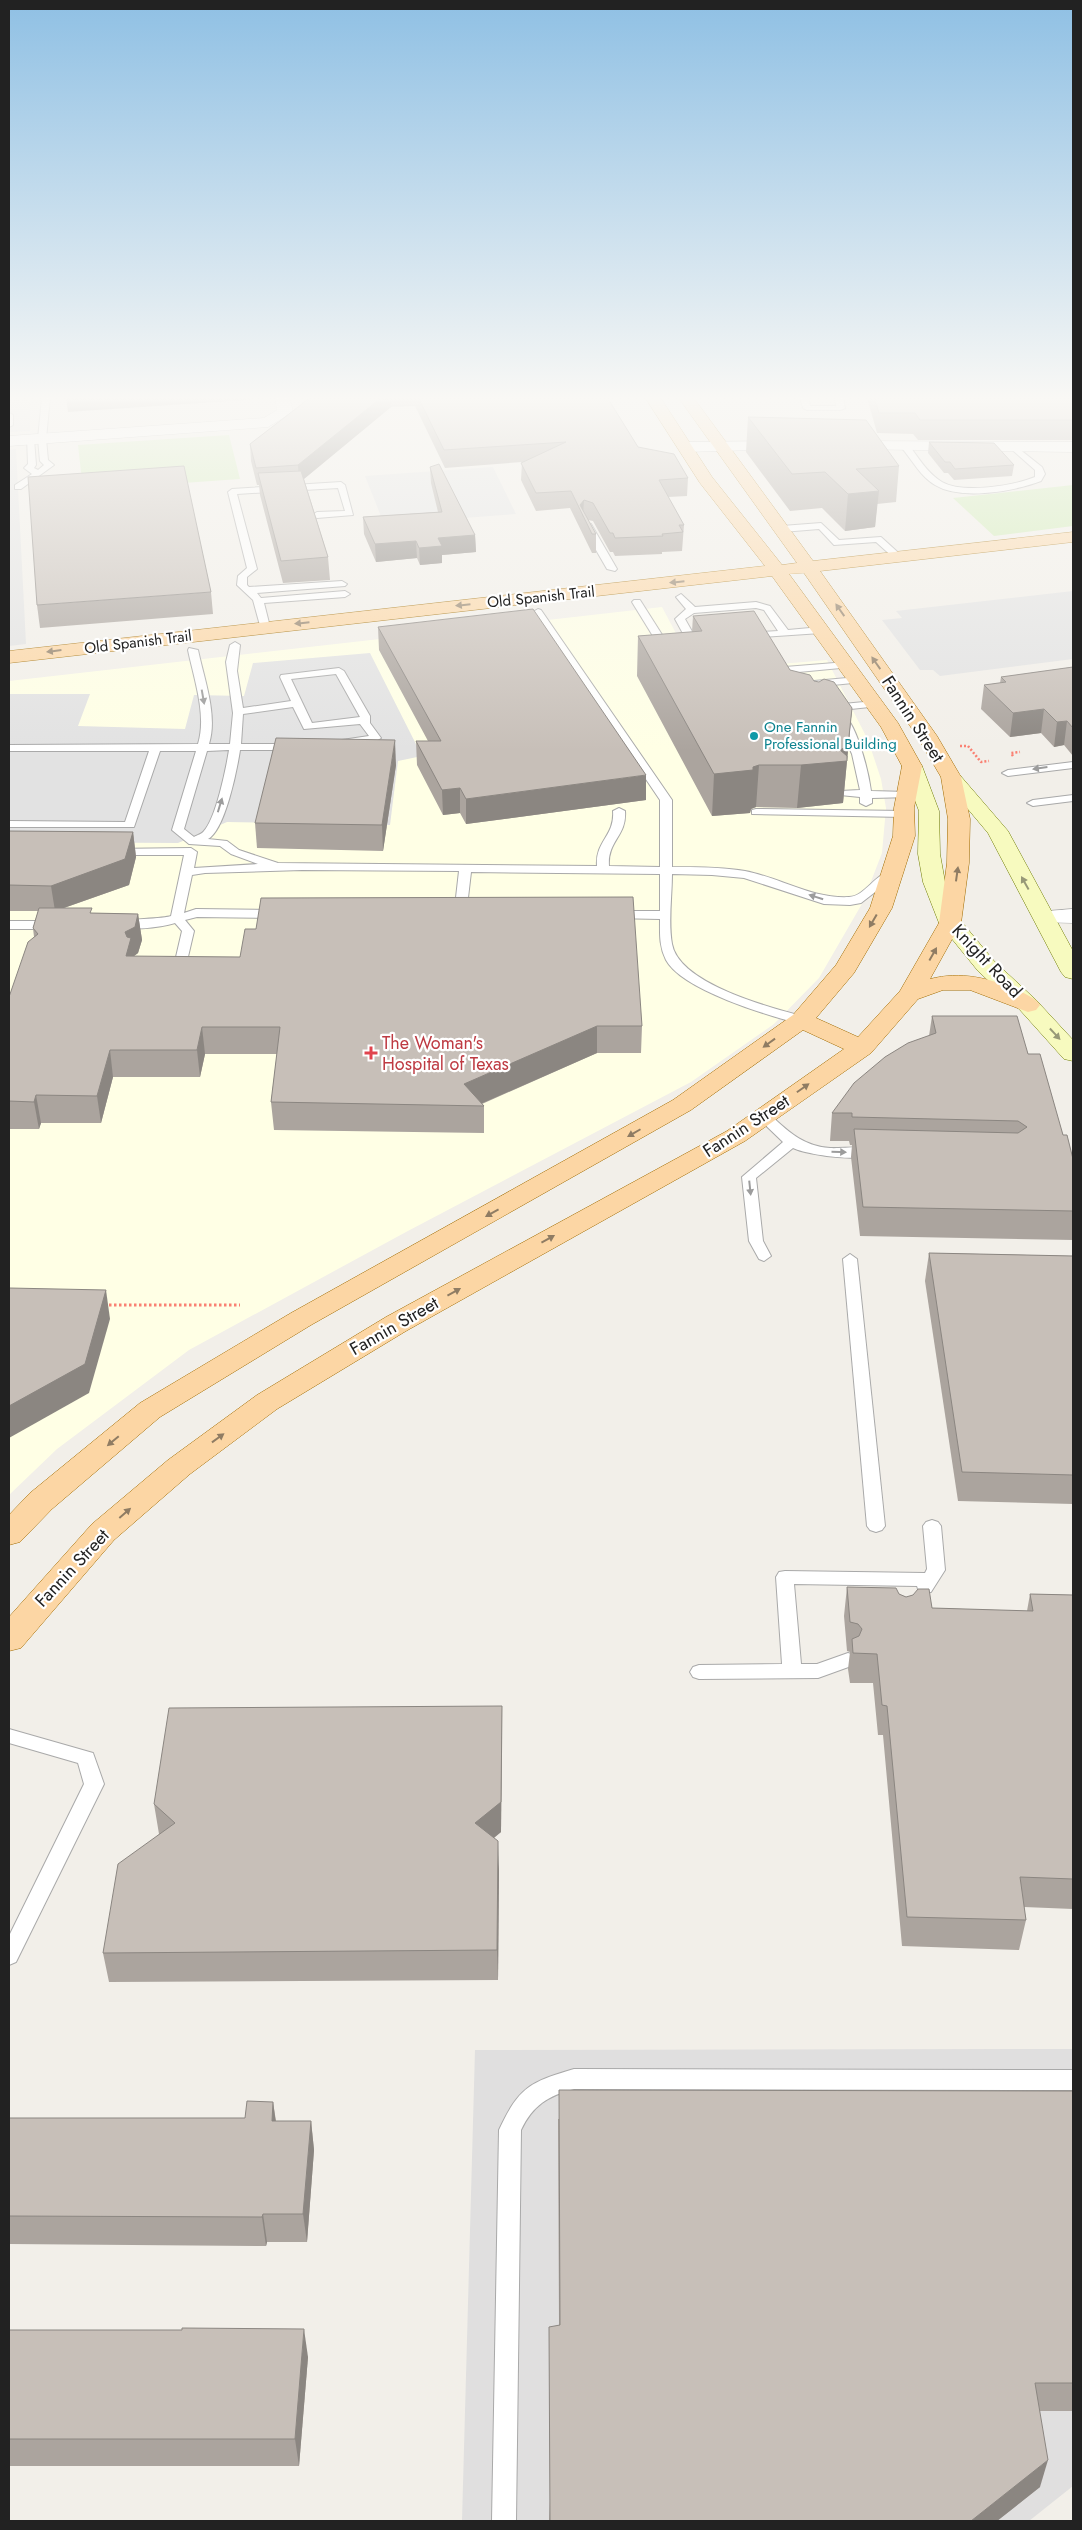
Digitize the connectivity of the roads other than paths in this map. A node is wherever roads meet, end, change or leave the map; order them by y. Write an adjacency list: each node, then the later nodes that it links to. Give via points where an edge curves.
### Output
1 (238, 515): 12 (lane, via 252,570 242,579 242,587)
2 (734, 515): 10 (main road, Fannin Street)
3 (771, 515): 5 (main road, Fannin Street)
4 (586, 522): 8 (lane)
5 (782, 528): 7 (lane, via 821,526 837,543 878,539); 9 (main road, Fannin Street)
6 (1073, 541): 7 (main road, Old Spanish Trail); 9 (main road, Old Spanish Trail)
7 (898, 557): 9 (main road, Old Spanish Trail)
8 (612, 569)
9 (815, 575): 10 (main road, Old Spanish Trail); 35 (main road, Fannin Street, one-way to 9)
10 (783, 578): 16 (main road, Old Spanish Trail); 18 (main road, Old Spanish Trail, one-way to 18); 20 (main road, Fannin Street)
11 (342, 584): 12 (lane)
12 (247, 591): 14 (lane)
13 (345, 594): 14 (lane)
14 (259, 601): 19 (lane)
15 (637, 602): 16 (main road, Old Spanish Trail); 17 (main road, Old Spanish Trail); 28 (lane)
16 (686, 604): 21 (lane, via 710,613 737,611 756,605 768,608); 23 (lane, via 680,619 690,638)
17 (538, 612): 18 (main road, Old Spanish Trail); 64 (lane, via 666,800)
18 (430, 615): 19 (main road, Old Spanish Trail, one-way to 19); 24 (main road, Old Spanish Trail)
19 (265, 627): 25 (main road, Old Spanish Trail); 26 (main road, via 245,636 212,641)
20 (821, 630): 21 (lane); 29 (main road, Fannin Street)
21 (785, 634): 22 (lane, via 751,633)
22 (734, 638)
23 (718, 639)
24 (234, 645): 26 (main road, Old Spanish Trail); 37 (lane, via 230,658)
25 (134, 649): 26 (main road, Old Spanish Trail); 27 (main road, Old Spanish Trail, one-way to 27); 30 (main road, Old Spanish Trail)
26 (193, 650): 43 (lane, one-way to 43, via 205,707 206,737)
27 (9, 657)
28 (676, 665)
29 (847, 665): 31 (main road, Fannin Street); 31 (lane, via 790,669 781,675 787,682 801,684)
30 (9, 671)
31 (858, 680): 34 (main road, Fannin Street)
32 (297, 703): 37 (lane); 38 (lane, via 308,728); 38 (lane, via 285,677 339,671)
33 (835, 708): 34 (lane); 36 (lane); 47 (lane, via 855,741)
34 (877, 708): 35 (main road); 48 (main road, Fannin Street)
35 (908, 708): 50 (main road, Fannin Street)
36 (818, 709)
37 (238, 712): 44 (lane)
38 (365, 720): 39 (lane, via 376,738)
39 (338, 743)
40 (309, 747): 44 (lane)
41 (9, 748): 42 (lane)
42 (155, 748): 43 (lane); 58 (lane, via 130,825)
43 (202, 748): 44 (lane); 59 (lane, via 178,830)
44 (235, 748): 59 (lane, one-way to 44, via 209,834 215,821)
45 (1073, 765): 49 (lane, one-way to 49)
46 (847, 766): 47 (lane)
47 (863, 766): 54 (lane)
48 (912, 766): 55 (main road, Fannin Street); 74 (street, Knight Road, via 929,811 932,872)
49 (1008, 773)
50 (951, 777): 72 (street, one-way to 50, via 997,831); 74 (main road, Fannin Street, one-way to 50, via 958,863 959,818)
51 (844, 793): 54 (lane)
52 (1073, 798): 53 (lane)
53 (1032, 803)
54 (867, 804): 55 (lane); 55 (lane); 57 (lane, via 832,814 822,811)
55 (905, 804): 66 (main road, Fannin Street, via 904,836)
56 (619, 811): 63 (lane, via 620,823 602,854)
57 (756, 812)
58 (9, 824)
59 (192, 847): 60 (lane); 61 (lane, via 223,844 235,852); 65 (lane)
60 (105, 851)
61 (277, 866): 62 (lane); 65 (lane, via 205,869)
62 (465, 869): 63 (lane); 68 (lane)
63 (603, 870): 64 (lane)
64 (664, 871): 66 (lane, one-way to 64, via 857,900 850,901 824,900 745,875); 70 (lane)
65 (186, 873): 73 (lane)
66 (891, 875): 82 (main road, Fannin Street, one-way to 82, via 881,908 846,968)
67 (294, 914): 73 (lane, via 196,913)
68 (460, 915)
69 (598, 915): 70 (lane)
70 (666, 915): 82 (lane, via 666,944 673,961 698,982 751,1006)
71 (1073, 916): 72 (street)
72 (1045, 917): 79 (street)
73 (177, 918): 77 (lane, via 159,924); 78 (lane, via 188,931 181,961)
74 (950, 923): 80 (main road, Fannin Street, one-way to 74); 81 (street, Knight Road, via 986,966)
75 (9, 925): 76 (lane)
76 (64, 925)
77 (102, 925)
78 (153, 961)
79 (1073, 972)
80 (910, 994): 81 (main road, via 931,984 977,984 997,989); 83 (main road, Fannin Street)
81 (1028, 1005): 84 (street, Knight Road, one-way to 84)
82 (802, 1020): 83 (main road); 92 (main road, Fannin Street, one-way to 92, via 682,1105 301,1319 150,1410 42,1501)
83 (862, 1048): 85 (main road, Fannin Street, one-way to 83)
84 (1073, 1054)
85 (763, 1116): 86 (lane); 95 (main road, Fannin Street, one-way to 85, via 104,1532 179,1467 267,1402 396,1324 736,1136)
86 (792, 1142): 87 (lane, one-way to 87, via 817,1150); 88 (lane, one-way to 88, via 749,1177 756,1241)
87 (890, 1153)
88 (764, 1256)
89 (850, 1259): 90 (lane)
90 (876, 1526)
91 (932, 1526): 93 (lane, via 936,1570)
92 (9, 1534)
93 (930, 1580): 94 (lane); 97 (lane, via 785,1577)
94 (914, 1603)
95 (9, 1638)
96 (848, 1660): 97 (lane, via 818,1671)
97 (792, 1671): 98 (lane)
98 (699, 1672)
99 (9, 1736): 100 (lane, via 86,1758 94,1784)
100 (9, 1956)
101 (1073, 2080): 102 (lane, via 574,2079 543,2087 522,2105 510,2130)
102 (504, 2521)

